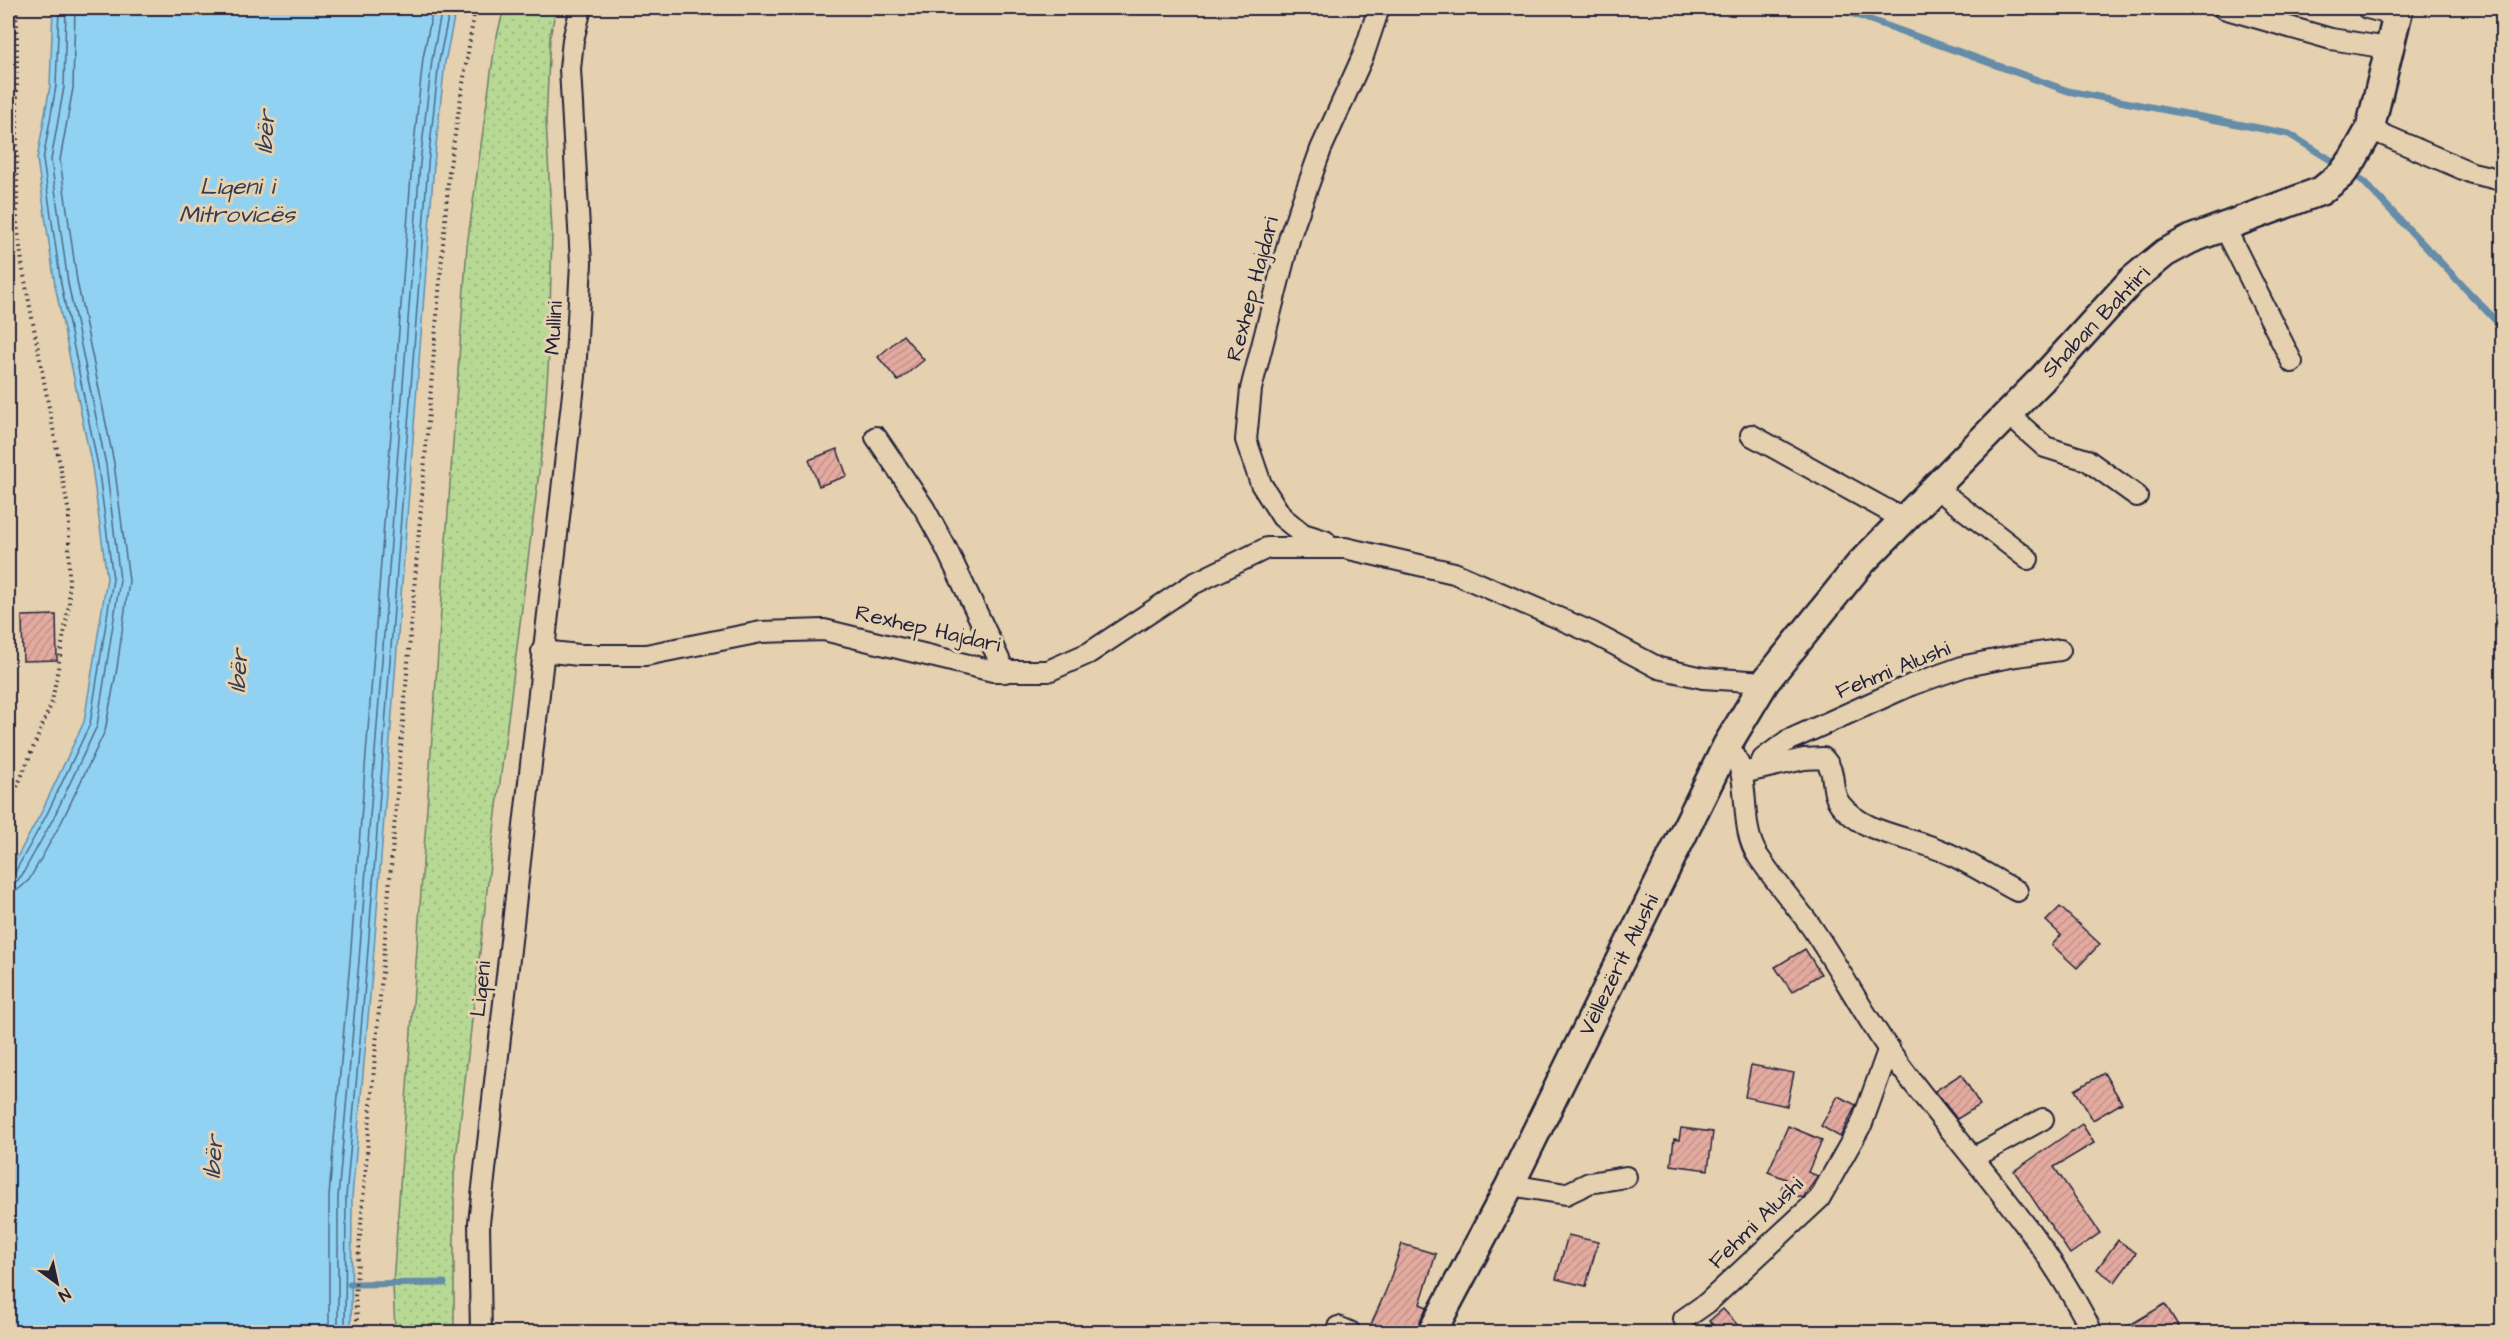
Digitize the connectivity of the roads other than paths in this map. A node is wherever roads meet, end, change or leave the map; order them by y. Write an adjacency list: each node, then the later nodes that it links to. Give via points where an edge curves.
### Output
1 (581, 8): 19 (street, Mullini, via 570,69 581,262 576,364)
2 (1379, 8): 17 (street, Rexhep Hajdari, via 1290,236 1251,389 1246,440 1261,484 1281,517 1303,534)
3 (2223, 8): 6 (street, via 2331,39)
4 (2367, 8): 5 (street, Shaban Bahtiri)
5 (2398, 12): 6 (main road, Shaban Bahtiri)
6 (2388, 48): 7 (main road, Shaban Bahtiri)
7 (2370, 129): 8 (street, via 2472,173); 9 (main road, Shaban Bahtiri, via 2348,167 2321,191)
8 (2502, 180)
9 (2224, 226): 10 (street); 11 (main road, Shaban Bahtiri, via 2165,253 2131,280)
10 (2292, 362)
11 (2008, 414): 14 (main road, Shaban Bahtiri); 15 (street, via 2045,447 2093,463)
12 (1751, 435): 16 (street)
13 (876, 437): 21 (street, via 924,508)
14 (1935, 487): 16 (main road, Shaban Bahtiri); 18 (street)
15 (2137, 496)
16 (1905, 520): 22 (main road, Shaban Bahtiri, via 1860,564)
17 (1345, 548): 21 (street, Rexhep Hajdari, via 1267,548 1192,585 1089,653 1048,671); 22 (street, Rexhep Hajdari, via 1454,573 1593,633 1659,668 1703,678)
18 (2028, 559)
19 (542, 651): 21 (street, Rexhep Hajdari, via 646,655 761,632 824,630 952,663); 32 (street, Liqeni, via 479,1223)
20 (2060, 651): 24 (street, Fehmi Alushi, via 1996,659 1911,685 1787,741)
21 (1005, 672)
22 (1765, 682): 23 (main road, Shaban Bahtiri)
23 (1728, 745): 24 (street); 30 (main road, Vëllezërit Alushi)
24 (1751, 771): 25 (street, via 1823,758 1832,766 1839,803 1853,816 1889,835 1940,850); 26 (street, via 1748,832 1757,854 1810,926)
25 (2017, 891)
26 (1889, 1048): 28 (street); 31 (street, Fehmi Alushi, via 1862,1123 1819,1199 1707,1304)
27 (2043, 1119): 28 (street)
28 (1975, 1157): 34 (street, via 2059,1274)
29 (1626, 1177): 30 (street, via 1589,1183 1566,1194)
30 (1510, 1185): 33 (main road, Vëllezërit Alushi)
31 (1684, 1319)
32 (481, 1332)
33 (1432, 1332)
34 (2092, 1332)

